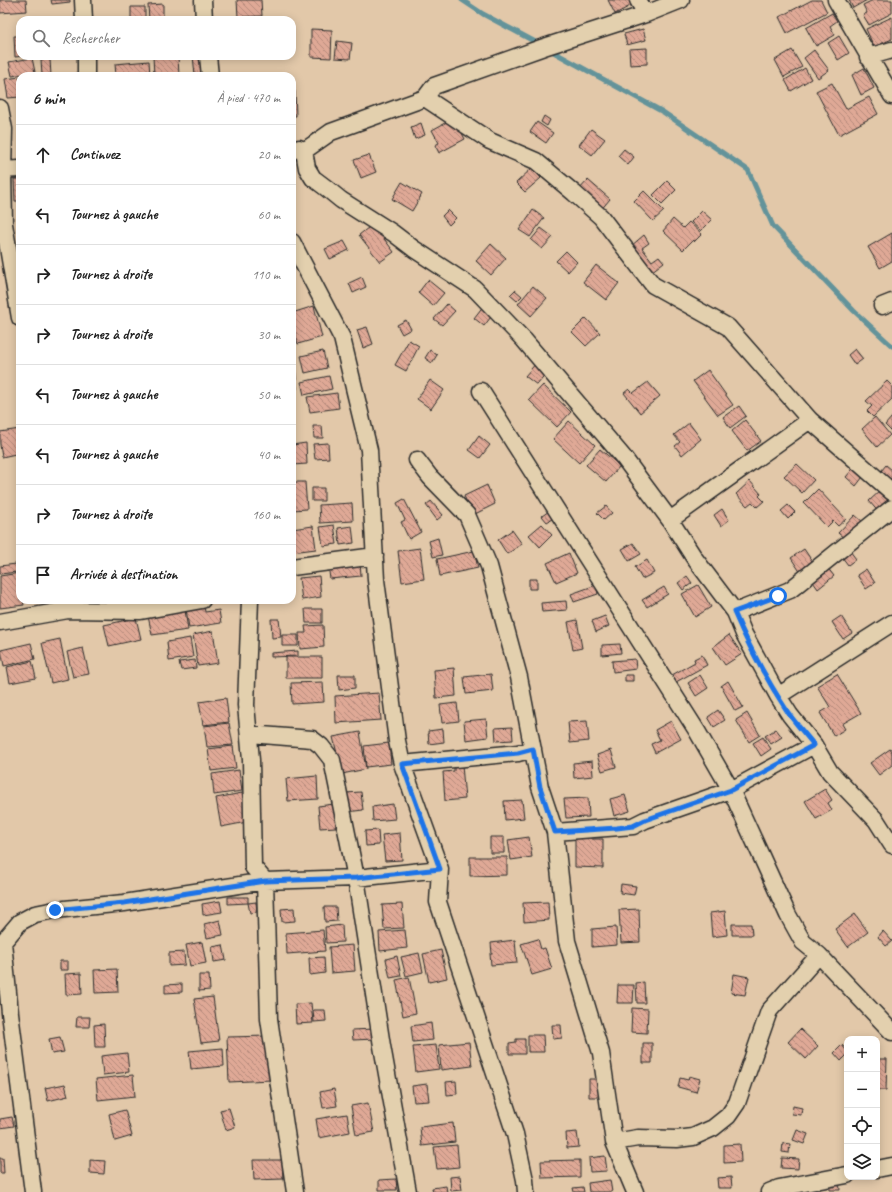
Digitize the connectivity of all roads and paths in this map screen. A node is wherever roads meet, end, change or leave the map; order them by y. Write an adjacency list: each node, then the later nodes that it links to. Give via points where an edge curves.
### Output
1 (83, 0): 7 (street)
2 (203, 0): 8 (street)
3 (638, 0): 6 (street)
4 (682, 0): 6 (street)
5 (836, 0): 10 (street)
6 (646, 14): 16 (street, via 434,86)
7 (84, 16)
8 (204, 16)
9 (892, 50): 10 (street)
10 (868, 57): 15 (street)
11 (86, 60): 13 (street)
12 (208, 60): 14 (street)
13 (86, 72)
14 (210, 72)
15 (892, 96)
16 (425, 98): 18 (street, via 331,132); 24 (street, via 490,141 536,161 602,217 653,285 728,327)
17 (0, 108): 20 (street, via 4,129)
18 (298, 151): 28 (street, via 313,178 341,200 475,289 524,340 624,458)
19 (16, 169): 20 (street)
20 (1, 171): 22 (street, via 4,224)
21 (296, 250): 29 (street, via 342,338 369,450)
22 (16, 294)
23 (481, 391): 43 (street)
24 (810, 420): 26 (street); 28 (street)
25 (417, 460): 41 (street, via 467,515 489,566 519,677)
26 (892, 492)
27 (892, 508): 35 (street, via 790,590)
28 (670, 520): 35 (street)
29 (375, 556): 30 (street); 42 (street, via 376,580)
30 (296, 566)
31 (161, 604): 34 (street)
32 (250, 604): 39 (street, via 246,706)
33 (62, 606): 34 (street); 36 (street)
34 (141, 606)
35 (734, 612): 38 (street)
36 (0, 622)
37 (892, 623): 38 (street)
38 (778, 696): 40 (street)
39 (249, 734): 47 (street, via 312,739 332,760); 48 (street, via 253,867)
40 (814, 745): 43 (street); 45 (street, via 830,772 876,820)
41 (533, 749): 42 (street, via 518,753); 44 (street, via 540,787)
42 (402, 764): 46 (street)
43 (731, 790): 44 (street, via 633,826); 49 (street, via 788,915 803,942)
44 (555, 832): 52 (street, via 568,941 601,1053)
45 (892, 845)
46 (440, 869): 47 (street); 60 (street, via 438,902 515,1134)
47 (356, 878): 48 (street); 59 (street)
48 (265, 881): 50 (street, via 35,914 20,922 3,942); 58 (street, via 269,1019)
49 (819, 955): 51 (street); 52 (street, via 769,1011 737,1103 728,1116 713,1128 687,1138 638,1138)
50 (5, 1014): 57 (street)
51 (892, 1032)
52 (614, 1142): 61 (street)
53 (892, 1166): 54 (street)
54 (880, 1168)
55 (844, 1176): 56 (street)
56 (798, 1188): 62 (street)
57 (33, 1192)
58 (295, 1192)
59 (408, 1192)
60 (526, 1192)
61 (635, 1192)
62 (769, 1192)

